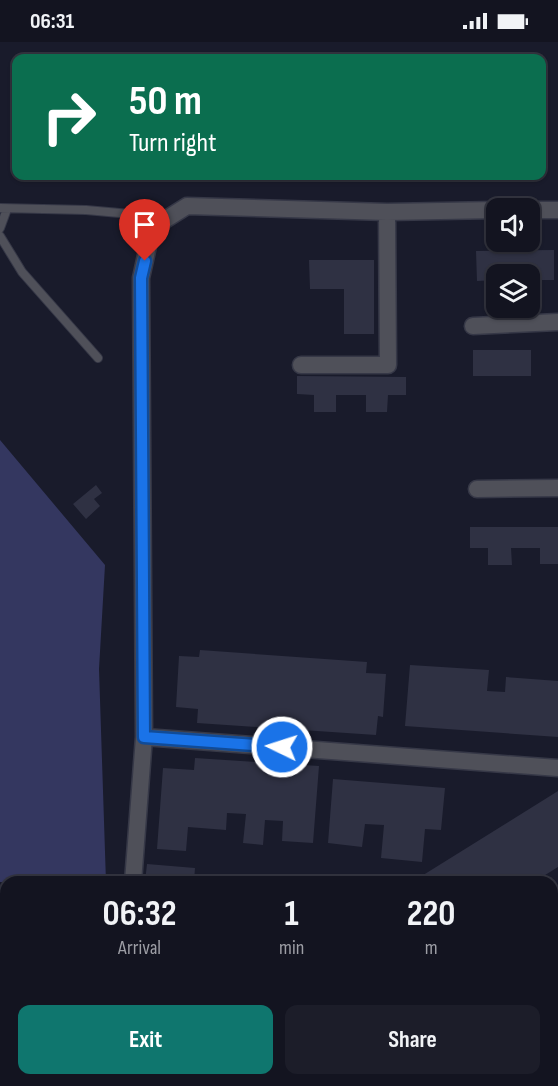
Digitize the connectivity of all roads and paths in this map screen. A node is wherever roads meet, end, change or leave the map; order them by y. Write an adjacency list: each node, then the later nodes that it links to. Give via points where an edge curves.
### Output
1 (4, 208): 6 (lane); 7 (lane)
2 (486, 210): 5 (street)
3 (540, 210): 4 (street)
4 (558, 210)
5 (387, 212): 6 (street, via 187,206); 12 (street, via 388,365)
6 (168, 217): 15 (street, via 152,228 141,278)
7 (0, 228)
8 (0, 236): 11 (lane, via 22,272)
9 (558, 322): 10 (street)
10 (473, 326)
11 (98, 358)
12 (301, 365)
13 (558, 488): 14 (street)
14 (477, 489)
15 (144, 737): 16 (street); 17 (street)
16 (558, 768)
17 (133, 876)

